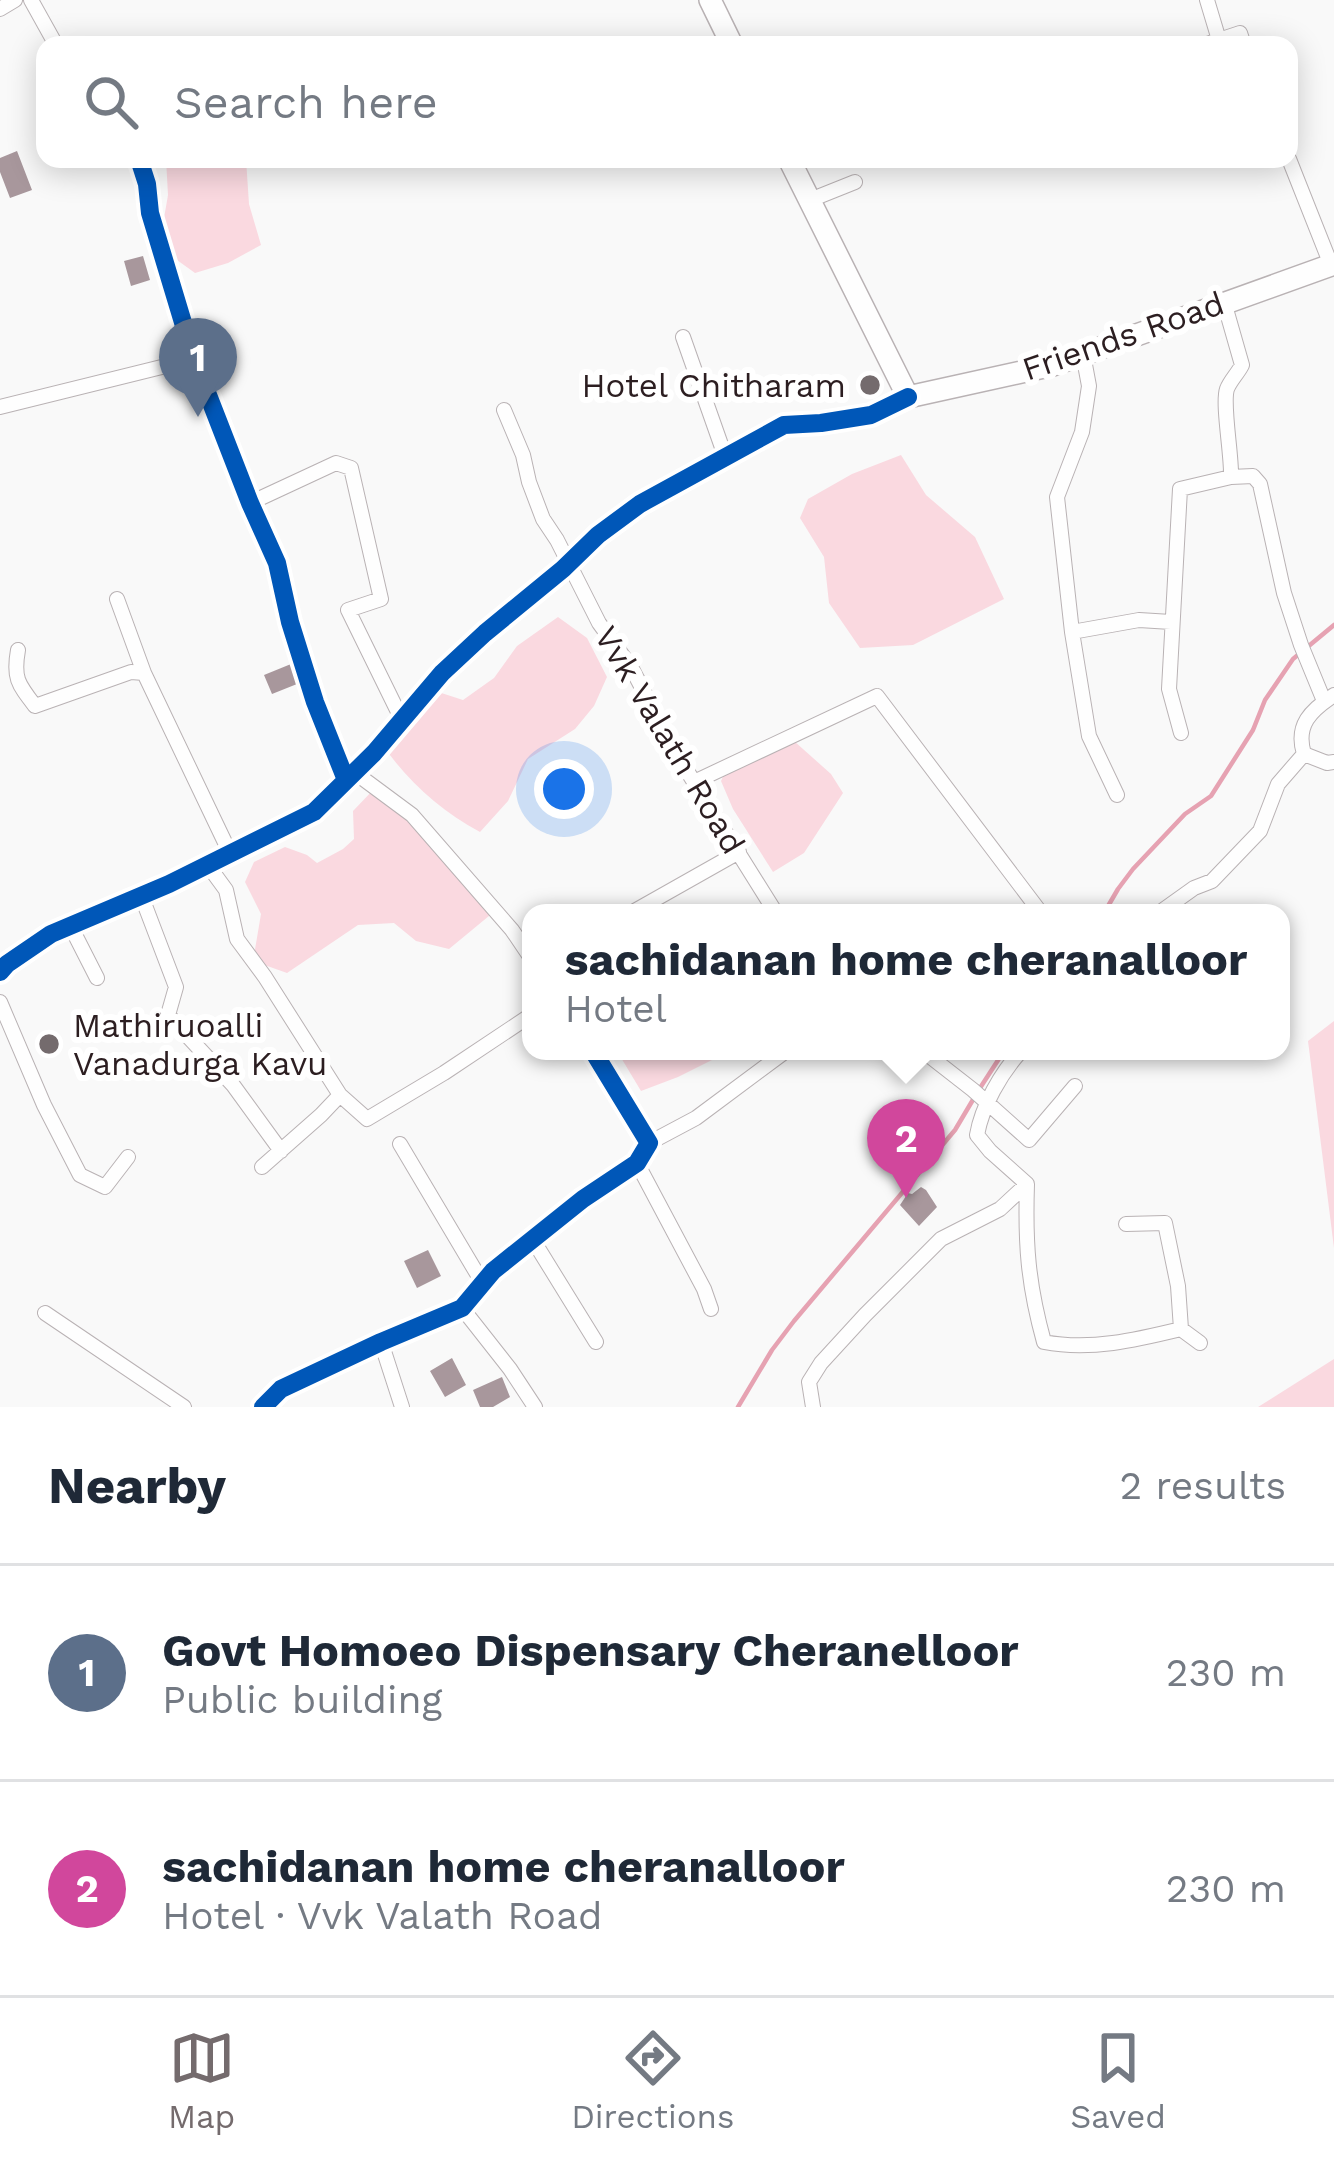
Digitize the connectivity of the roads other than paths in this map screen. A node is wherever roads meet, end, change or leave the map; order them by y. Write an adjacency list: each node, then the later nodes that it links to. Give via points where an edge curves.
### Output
1 (16, 0): 5 (street)
2 (31, 0): 6 (street)
3 (710, 0): 7 (main road)
4 (1207, 0): 8 (street)
5 (0, 9)
6 (51, 36)
7 (728, 36)
8 (1211, 36)
9 (142, 168): 18 (street)
10 (794, 168): 13 (main road)
11 (1293, 168): 14 (street)
12 (855, 182): 13 (street)
13 (810, 200): 19 (main road)
14 (1332, 265): 15 (main road, Friends Road)
15 (1224, 302): 17 (main road, Friends Road); 23 (street, via 1242,364 1225,402)
16 (683, 337): 22 (street)
17 (1083, 354): 19 (main road, Friends Road); 28 (street, via 1089,386 1082,432 1057,496)
18 (194, 359): 20 (street); 24 (street)
19 (908, 397): 22 (street, via 871,415 784,425)
20 (0, 407)
21 (504, 410): 25 (street, Vvk Valath Road)
22 (725, 456): 25 (street, via 640,504)
23 (1231, 477): 27 (street, via 1180,489); 31 (street, via 1253,476 1260,484 1300,645)
24 (250, 503): 32 (street, via 336,463 351,468 380,599 348,610); 36 (street, via 277,562 327,738)
25 (568, 565): 32 (street, via 484,633); 37 (street, Vvk Valath Road)
26 (117, 599): 30 (street)
27 (1172, 622): 28 (street); 33 (street, via 1169,689)
28 (1072, 632): 38 (street, via 1089,736)
29 (18, 650): 30 (street, via 18,685 35,706)
30 (143, 673): 40 (street)
31 (1329, 698): 34 (street, via 1303,722)
32 (402, 721): 36 (street)
33 (1181, 733)
34 (1304, 754): 35 (street); 46 (street, via 1278,784 1260,831 1212,881)
35 (1334, 762)
36 (350, 776): 40 (street, via 314,812); 48 (street, via 412,814)
37 (694, 782): 39 (street, Vvk Valath Road); 45 (street, via 877,695)
38 (1117, 795)
39 (739, 852): 43 (street); 44 (street, Vvk Valath Road)
40 (230, 853): 41 (street)
41 (207, 864): 42 (street); 58 (street, via 226,890 237,939)
42 (141, 895): 47 (street); 62 (street, via 176,987 168,1015)
43 (647, 904)
44 (771, 904)
45 (1034, 904)
46 (1172, 904)
47 (70, 925): 49 (street); 50 (street)
48 (522, 945)
49 (0, 972)
50 (97, 978)
51 (0, 1002): 63 (street, via 80,1175 105,1187)
52 (522, 1021): 58 (street, via 367,1119)
53 (598, 1060): 60 (street)
54 (774, 1060): 60 (street)
55 (935, 1060): 59 (street)
56 (1016, 1060): 59 (street)
57 (1076, 1086): 59 (street, via 1029,1140)
58 (340, 1095): 62 (street)
59 (987, 1103): 66 (street, via 977,1135)
60 (649, 1143): 64 (street)
61 (400, 1144): 69 (street)
62 (281, 1150): 65 (street)
63 (128, 1157)
64 (638, 1163): 68 (street); 71 (street)
65 (262, 1168)
66 (1027, 1184): 73 (street, via 1031,1294 1044,1342 1070,1347); 81 (street, via 1000,1209 941,1240 898,1280 821,1363 809,1382)
67 (1126, 1224): 73 (street, via 1165,1223)
68 (533, 1240): 69 (street); 75 (street)
69 (482, 1282): 70 (street)
70 (462, 1308): 74 (street); 80 (street)
71 (711, 1310)
72 (45, 1313): 77 (street)
73 (1181, 1329): 76 (street)
74 (381, 1342): 78 (street, via 281,1389); 79 (street)
75 (596, 1342)
76 (1200, 1343)
77 (184, 1407)
78 (263, 1407)
79 (401, 1407)
80 (535, 1407)
81 (813, 1407)

